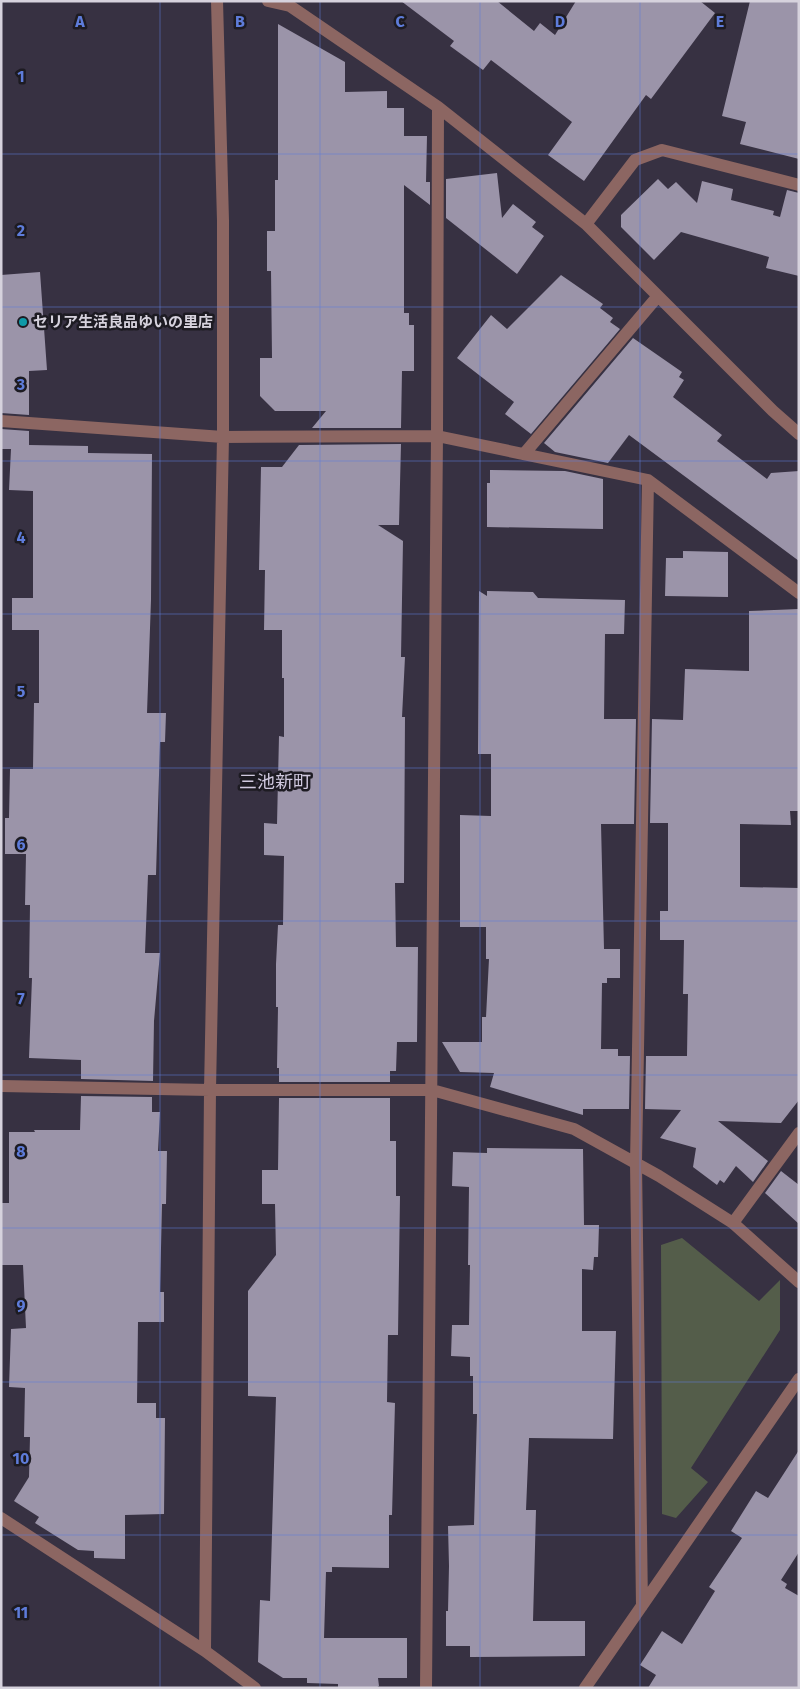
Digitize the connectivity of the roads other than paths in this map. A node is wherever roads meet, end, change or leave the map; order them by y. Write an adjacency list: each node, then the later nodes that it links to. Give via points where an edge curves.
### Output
1 (217, 1): 10 (street, via 223,221)
2 (268, 1): 3 (street, via 290,6)
3 (438, 107): 5 (street); 9 (street)
4 (799, 185): 5 (street, via 662,150 635,160)
5 (586, 224): 6 (street)
6 (658, 296): 8 (street); 11 (street)
7 (1, 421): 10 (street)
8 (799, 434)
9 (438, 436): 10 (street); 11 (street); 16 (street)
10 (223, 437): 15 (street)
11 (524, 454): 12 (street)
12 (648, 480): 13 (street); 18 (street)
13 (799, 593)
14 (1, 1086): 15 (street)
15 (210, 1090): 16 (street); 24 (street)
16 (432, 1090): 18 (street, via 574,1129); 26 (street)
17 (799, 1133): 19 (street)
18 (636, 1163): 19 (street); 23 (street)
19 (733, 1223): 20 (street)
20 (799, 1282)
21 (799, 1379): 23 (street)
22 (1, 1518): 24 (street)
23 (642, 1606): 27 (street)
24 (205, 1651): 25 (street)
25 (255, 1688)
26 (426, 1688)
27 (585, 1688)

